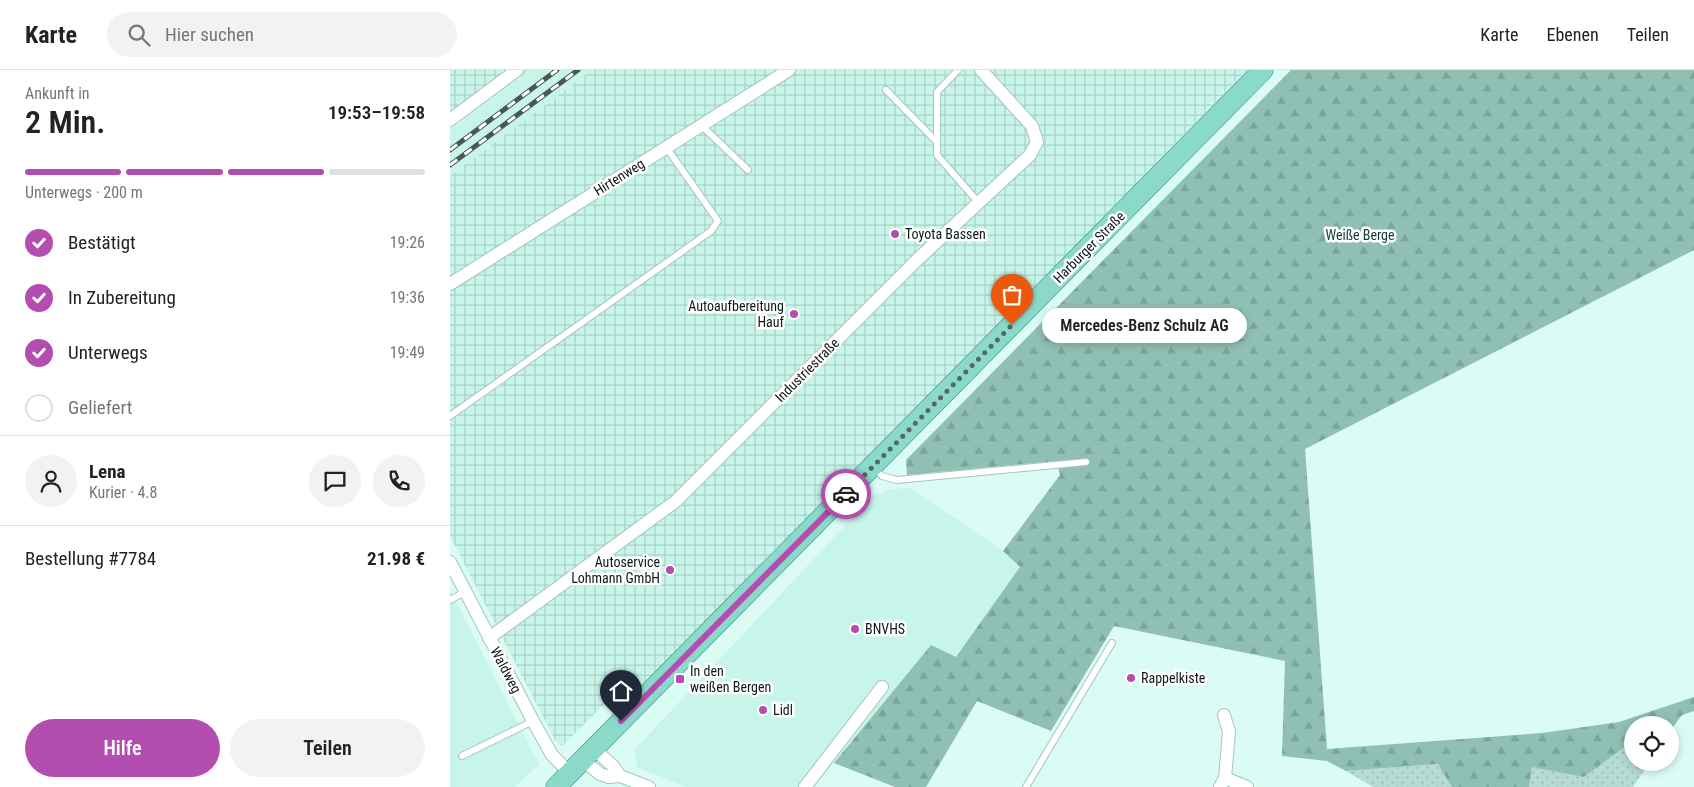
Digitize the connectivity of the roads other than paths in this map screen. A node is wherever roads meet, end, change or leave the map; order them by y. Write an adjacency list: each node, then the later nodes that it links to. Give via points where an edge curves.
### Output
1 (517, 70): 7 (street)
2 (788, 70): 8 (street, Hirtenweg)
3 (958, 70): 9 (lane, via 937,92)
4 (981, 70): 12 (street, Industriestraße, via 1032,126 1037,142 1030,155)
5 (1263, 70): 16 (main road, Harburger Straße)
6 (886, 90): 9 (lane)
7 (450, 120)
8 (701, 125): 10 (street, Hirtenweg); 11 (lane)
9 (937, 142): 12 (lane, via 937,155)
10 (666, 147): 13 (street, Hirtenweg); 14 (lane, via 718,220 711,231)
11 (748, 170)
12 (978, 203): 20 (street, Industriestraße, via 676,501)
13 (450, 284)
14 (450, 416)
15 (1086, 462): 16 (lane, via 897,480 882,476)
16 (872, 467): 26 (main road, Harburger Straße)
17 (450, 562): 18 (street, Waldweg)
18 (465, 592): 19 (lane); 20 (street, Waldweg)
19 (450, 600)
20 (489, 638): 24 (street, Waldweg)
21 (1112, 643): 30 (lane)
22 (882, 687): 29 (street)
23 (1224, 715): 27 (street, via 1229,732)
24 (533, 720): 25 (lane); 26 (street, Waldweg, via 552,754)
25 (462, 756)
26 (576, 767): 28 (street, Waldweg, via 609,777 620,776)
27 (1222, 782): 31 (street)
28 (641, 786)
29 (805, 787)
30 (1026, 787)
31 (1247, 787)

